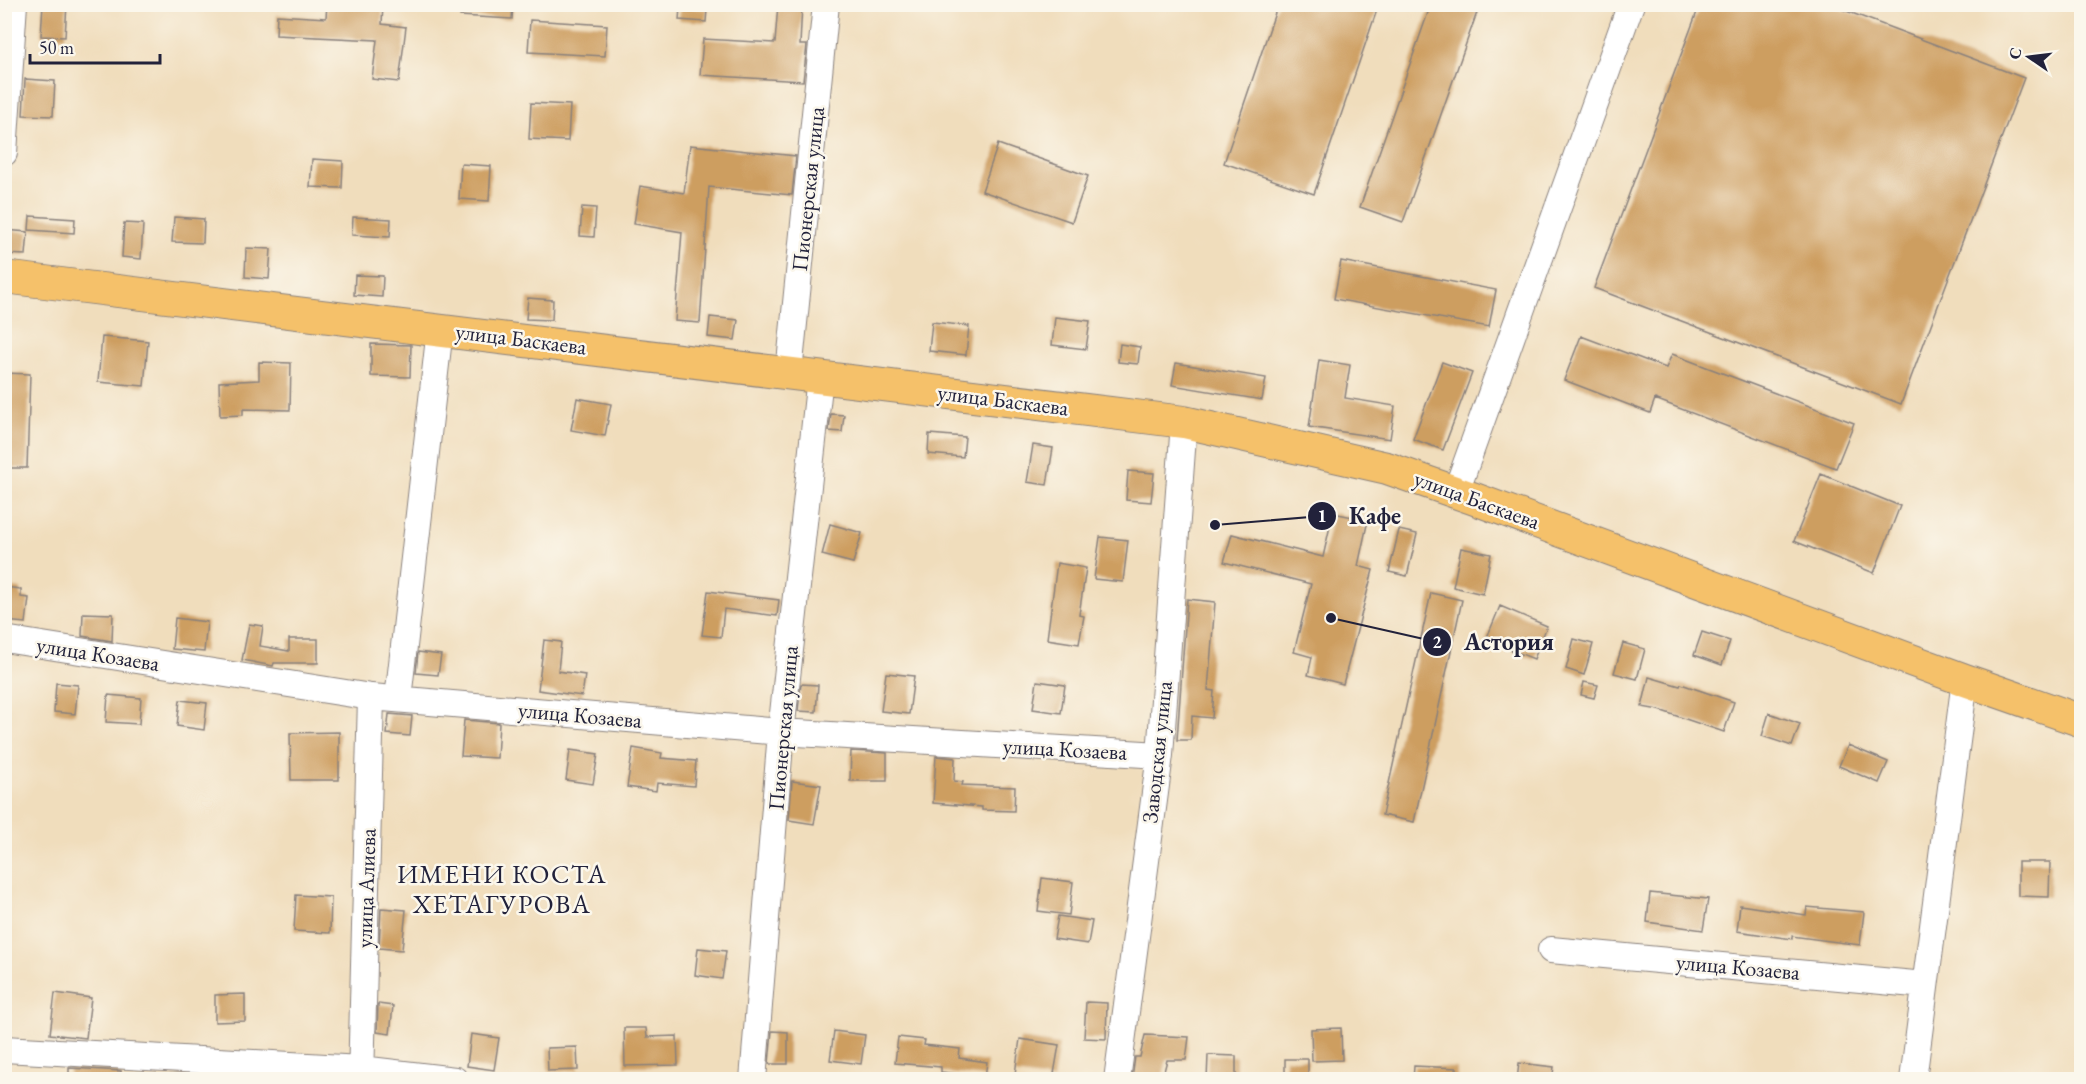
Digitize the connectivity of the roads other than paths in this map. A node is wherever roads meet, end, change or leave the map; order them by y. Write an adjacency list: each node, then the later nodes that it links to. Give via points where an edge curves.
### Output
1 (14, 4): 4 (street)
2 (826, 4): 7 (street, Пионерская улица)
3 (1631, 4): 10 (street)
4 (4, 153)
5 (4, 277): 6 (main road, улица Баскаева)
6 (440, 329): 7 (main road, улица Баскаева); 14 (street)
7 (789, 373): 8 (main road, улица Баскаева)
8 (820, 377): 9 (main road, улица Баскаева); 16 (street, Пионерская улица)
9 (1184, 422): 10 (main road, улица Баскаева, via 1387,468); 17 (street, Заводская улица)
10 (1456, 492): 12 (main road, улица Баскаева)
11 (4, 639): 13 (street, улица Козаева)
12 (1965, 680): 15 (main road, улица Баскаева); 19 (street)
13 (371, 697): 14 (street, улица Козаева); 21 (street, улица Алиева)
14 (398, 699): 16 (street, улица Козаева)
15 (2082, 721)
16 (781, 732): 17 (street, улица Козаева); 23 (street, Пионерская улица)
17 (1160, 755): 24 (street, Заводская улица)
18 (1551, 950): 19 (street, улица Козаева)
19 (1925, 985): 25 (street)
20 (4, 1049): 21 (street)
21 (361, 1074): 22 (street)
22 (455, 1080)
23 (753, 1080)
24 (1117, 1080)
25 (1913, 1080)

